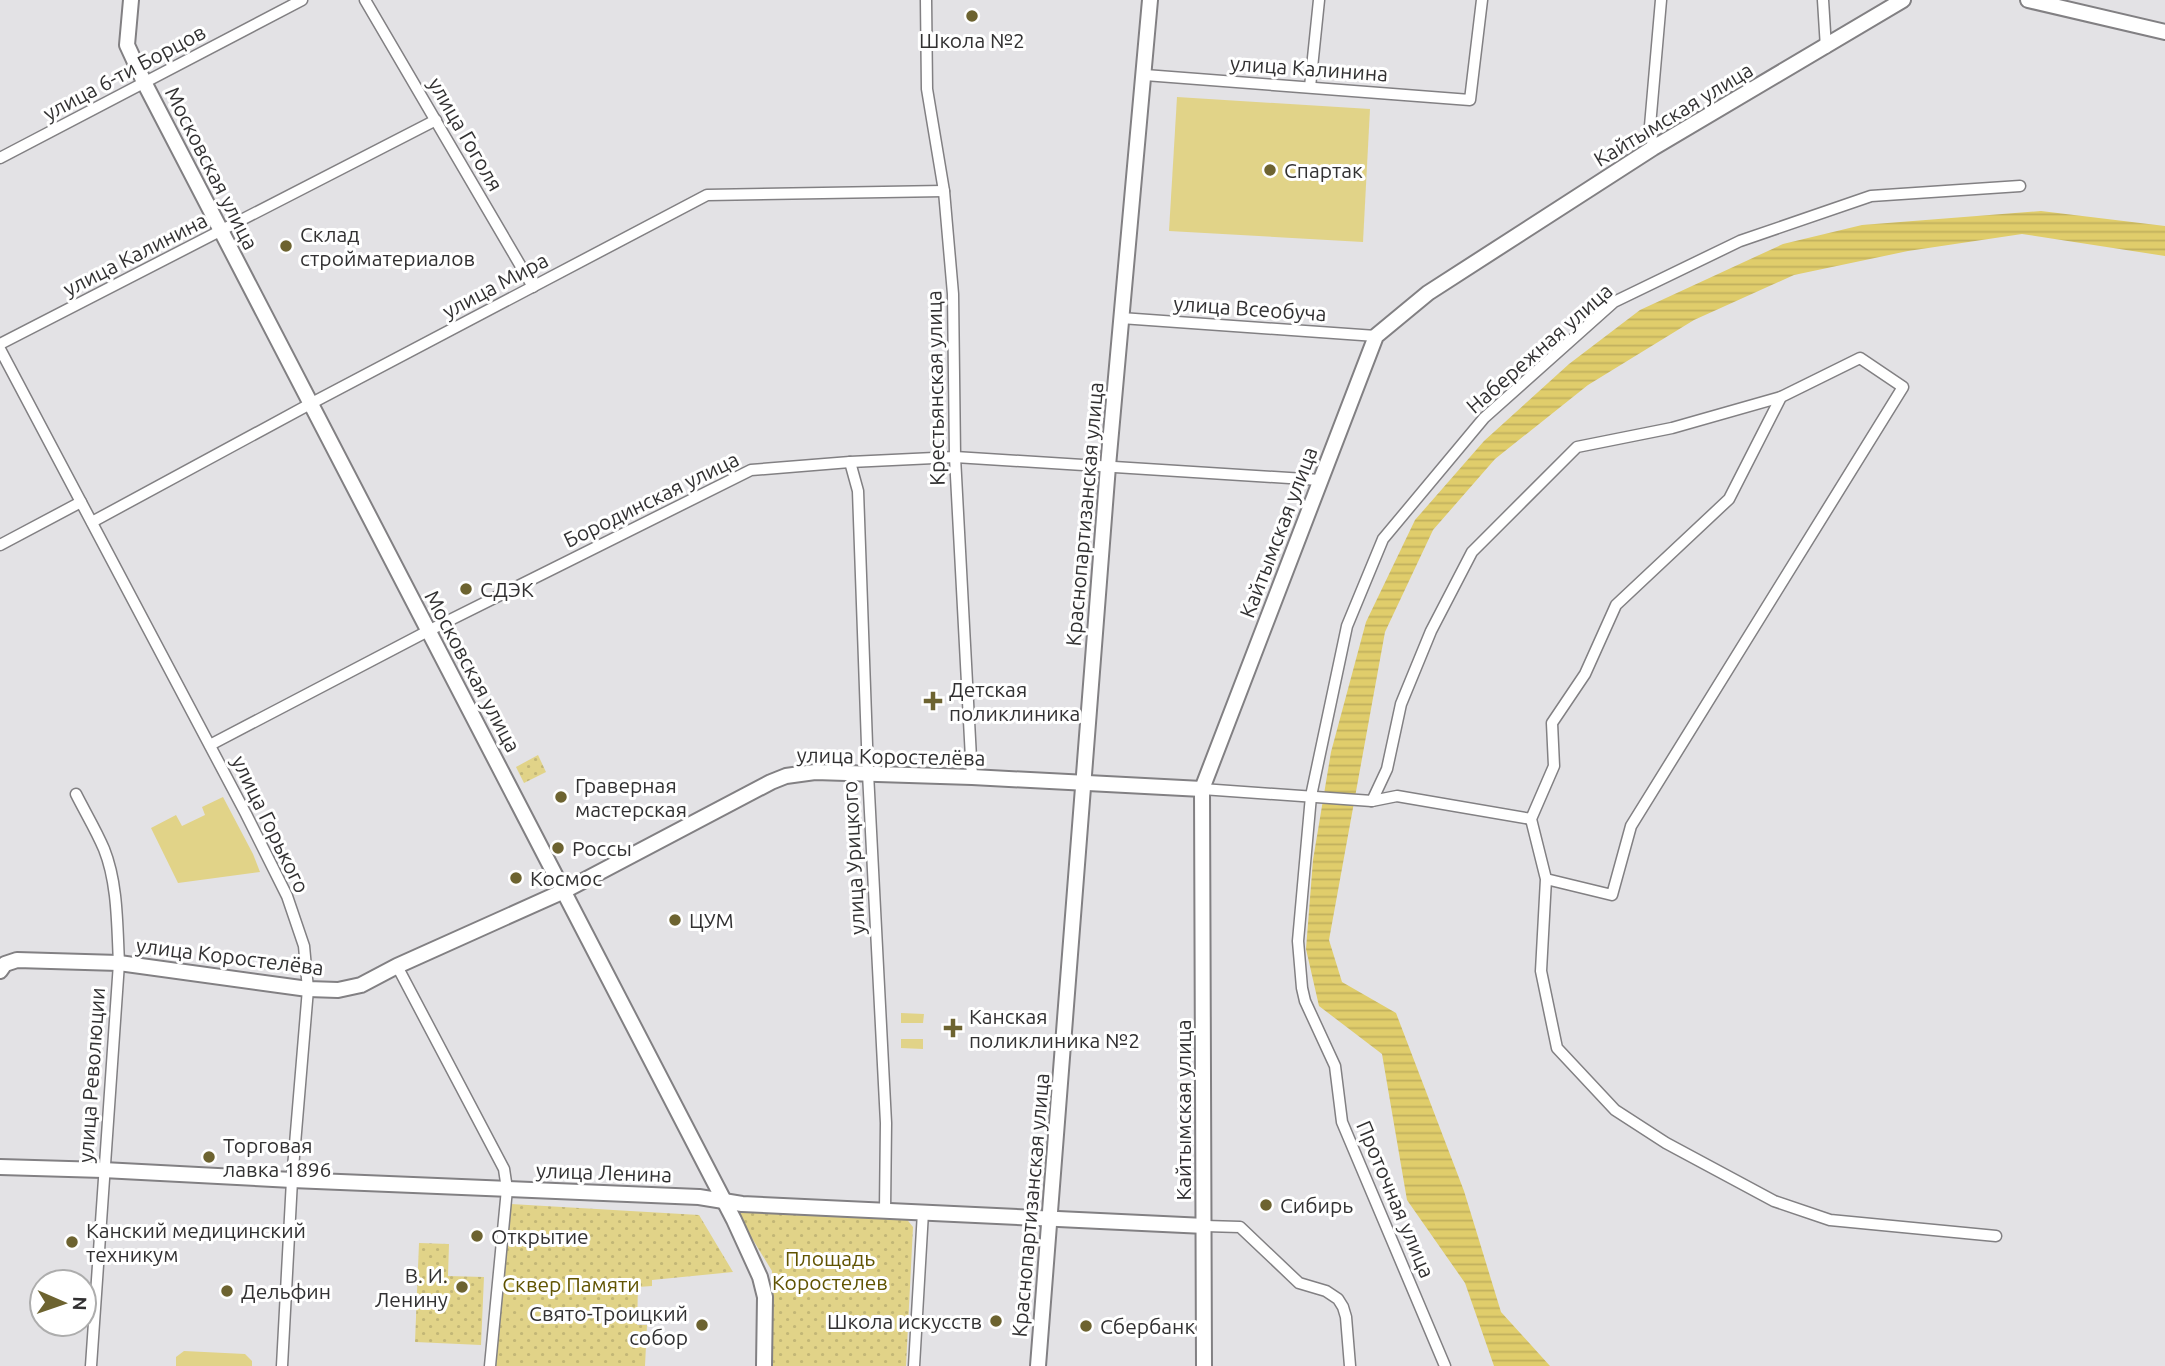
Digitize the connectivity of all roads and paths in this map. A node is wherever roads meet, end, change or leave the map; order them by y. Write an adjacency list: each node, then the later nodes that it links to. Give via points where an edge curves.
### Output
1 (131, 0): 15 (street, Московская улица, via 127,45)
2 (302, 0): 15 (street, улица 6-ти Борцов)
3 (365, 0): 17 (street, улица Гоголя)
4 (926, 0): 21 (street, Крестьянская улица, via 927,89)
5 (1150, 0): 14 (street, Краснопартизанская улица)
6 (1319, 0): 16 (street)
7 (1482, 0): 16 (street, улица Калинина, via 1471,100)
8 (1661, 0): 18 (street, via 1650,126)
9 (1823, 0): 13 (street)
10 (1903, 0): 13 (street, Кайтымская улица)
11 (2028, 0): 12 (street)
12 (2165, 32)
13 (1826, 47): 18 (street, Кайтымская улица)
14 (1145, 75): 16 (street, улица Калинина); 24 (street, Краснопартизанская улица)
15 (145, 84): 19 (street, улица 6-ти Борцов); 22 (street, Московская улица)
16 (1310, 87)
17 (436, 120): 22 (street, улица Калинина); 23 (street, улица Гоголя)
18 (1653, 148): 25 (street, Кайтымская улица, via 1429,293)
19 (0, 158)
20 (2020, 186): 43 (street, Набережная улица, via 1871,196 1740,241 1614,302 1484,418 1383,539 1347,626)
21 (944, 191): 23 (street, улица Мира, via 707,195); 29 (street, Крестьянская улица, via 953,294)
22 (221, 232): 26 (street, улица Калинина); 28 (street, Московская улица)
23 (533, 287): 28 (street, улица Мира)
24 (1121, 318): 25 (street, улица Всеобуча); 31 (street, Краснопартизанская улица)
25 (1376, 336): 32 (street, Кайтымская улица)
26 (1, 352): 33 (street, улица Горького)
27 (1781, 397): 44 (street, via 1672,428 1577,447 1472,552 1431,631 1401,704 1387,769); 45 (street, via 1728,499 1616,605 1585,674 1552,723 1554,766); 46 (street, via 1860,358 1903,387 1631,826 1612,895)
28 (310, 404): 34 (street, улица Мира); 36 (street, Московская улица)
29 (955, 457): 30 (street, Бородинская улица); 31 (street, Бородинская улица); 39 (street, Крестьянская улица)
30 (850, 462): 36 (street, Бородинская улица, via 751,470); 38 (street, улица Урицкого, via 858,491)
31 (1108, 466): 32 (street, Бородинская улица); 40 (street, Краснопартизанская улица)
32 (1321, 480): 41 (street, Кайтымская улица)
33 (81, 502): 34 (street, улица Горького); 35 (street)
34 (92, 522): 37 (street, улица Горького)
35 (0, 545)
36 (428, 631): 37 (street, Бородинская улица); 47 (street, Московская улица)
37 (210, 745): 51 (street, улица Горького, via 287,896 304,946)
38 (868, 774): 39 (street, улица Коростелёва); 47 (street, улица Коростелёва, via 786,776); 57 (street, улица Урицкого, via 886,1123)
39 (972, 777): 40 (street, улица Коростелёва)
40 (1085, 783): 41 (street, улица Коростелёва); 59 (street, Краснопартизанская улица)
41 (1202, 789): 43 (street, улица Коростелёва); 60 (street, Кайтымская улица)
42 (76, 794): 48 (street, улица Революции, via 104,850 111,876)
43 (1311, 796): 44 (street, улица Коростелёва); 70 (street, Проточная улица, via 1298,941 1302,988 1335,1066 1342,1122)
44 (1372, 801): 45 (street, улица Коростелёва, via 1398,796)
45 (1531, 819): 46 (street)
46 (1546, 879): 61 (street, via 1541,971 1557,1048 1615,1110 1774,1201 1830,1220)
47 (564, 891): 49 (street, улица Коростелёва); 56 (street, Московская улица)
48 (119, 963): 50 (street, улица Коростелёва, via 17,960); 51 (street, улица Коростелёва); 53 (street, улица Революции)
49 (397, 966): 51 (street, улица Коростелёва, via 361,985); 55 (street, via 504,1169)
50 (0, 971)
51 (308, 989): 54 (street, улица Горького)
52 (0, 1167): 53 (street, улица Ленина)
53 (103, 1170): 54 (street, улица Ленина); 62 (street, улица Революции)
54 (292, 1181): 55 (street, улица Ленина); 63 (street, улица Горького)
55 (508, 1189): 56 (street, улица Ленина, via 699,1197); 64 (street)
56 (723, 1202): 57 (street, улица Ленина); 65 (street, Московская улица, via 760,1277 765,1297)
57 (885, 1210): 58 (street, улица Ленина)
58 (923, 1212): 59 (street, улица Ленина); 66 (street)
59 (1051, 1219): 60 (street, улица Ленина); 67 (street, Краснопартизанская улица)
60 (1205, 1226): 68 (street, Кайтымская улица); 69 (street, via 1240,1227 1299,1283 1333,1294 1346,1317)
61 (1996, 1236)
62 (90, 1366)
63 (282, 1366)
64 (490, 1366)
65 (764, 1366)
66 (914, 1366)
67 (1038, 1366)
68 (1204, 1366)
69 (1350, 1366)
70 (1445, 1366)

